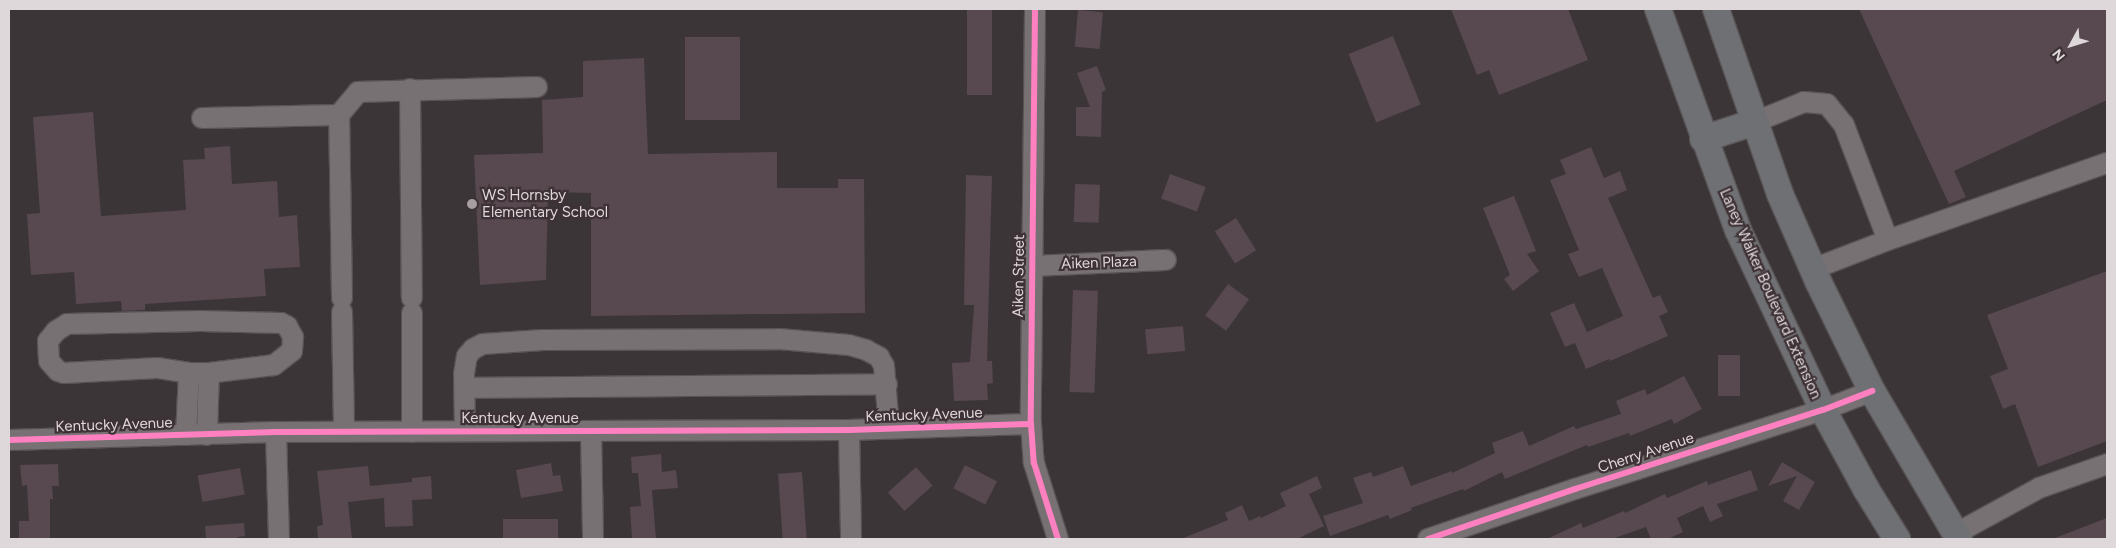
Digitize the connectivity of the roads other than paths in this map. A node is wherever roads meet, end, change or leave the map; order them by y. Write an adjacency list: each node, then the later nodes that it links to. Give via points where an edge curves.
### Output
1 (1035, 9): 13 (street, Aiken Street)
2 (1658, 9): 9 (main road, Laney Walker Boulevard Extension)
3 (1716, 9): 8 (main road)
4 (537, 87): 5 (street)
5 (410, 89): 6 (street, via 358,92); 28 (street)
6 (340, 115): 7 (street); 27 (street)
7 (202, 118)
8 (1755, 122): 9 (main road); 11 (street, via 1804,102 1827,104 1844,125); 14 (main road, via 1780,194)
9 (1703, 139): 20 (main road, Laney Walker Boulevard Extension, via 1738,230)
10 (2107, 163): 11 (street)
11 (1888, 240): 14 (street)
12 (1166, 260): 13 (street, Aiken Plaza)
13 (1032, 266): 21 (street, Aiken Street)
14 (1813, 269): 19 (main road)
15 (189, 373): 16 (street); 16 (street, via 157,368 64,373 50,361 48,341 67,324 200,321 281,323 294,337 292,351 274,364); 30 (street)
16 (209, 374): 29 (street)
17 (886, 384): 18 (street); 18 (street, via 884,366 879,357 849,345 779,339 543,340 483,344 473,349 467,356); 22 (street)
18 (465, 388): 24 (street)
19 (1872, 391): 20 (street, Cherry Avenue); 33 (main road)
20 (1823, 410): 38 (street, Cherry Avenue); 39 (main road, Laney Walker Boulevard Extension)
21 (1030, 424): 22 (street, Kentucky Avenue); 37 (street, Aiken Street, via 1034,463)
22 (889, 428): 23 (street, Kentucky Avenue)
23 (849, 430): 25 (street, Kentucky Avenue); 36 (street)
24 (465, 431): 25 (street, Kentucky Avenue); 28 (street, Kentucky Avenue)
25 (591, 431): 35 (street)
26 (276, 432): 27 (street, Kentucky Avenue); 29 (street, Kentucky Avenue); 34 (street)
27 (344, 432): 28 (street, Kentucky Avenue)
28 (412, 432)
29 (207, 434): 30 (street, Kentucky Avenue)
30 (186, 435): 31 (street, Kentucky Avenue)
31 (9, 440)
32 (2107, 464): 33 (street, via 2039,488)
33 (1957, 537)
34 (280, 539)
35 (593, 539)
36 (851, 539)
37 (1058, 539)
38 (1428, 539)
39 (1897, 539)

